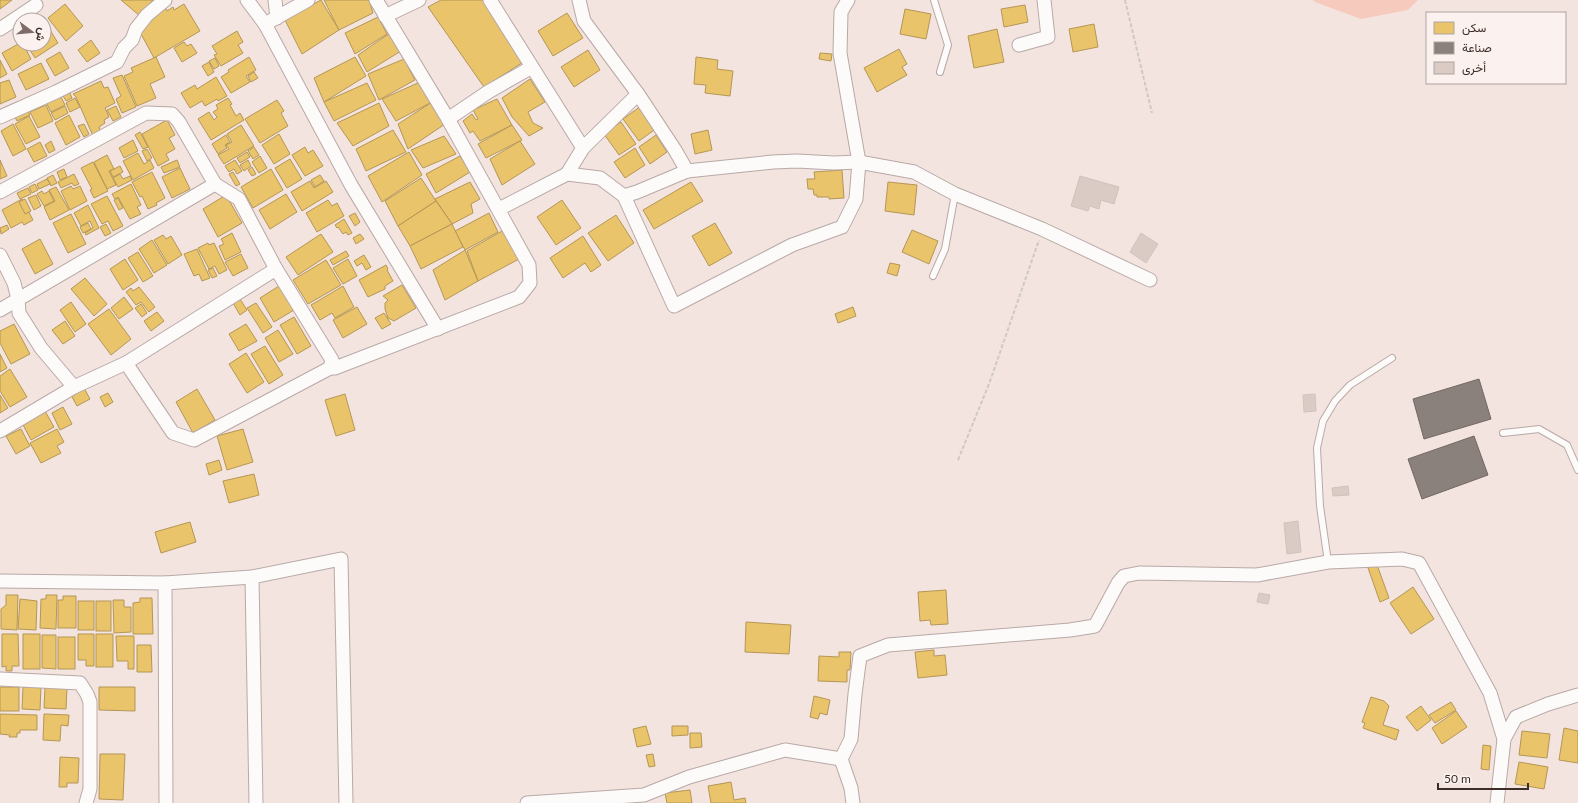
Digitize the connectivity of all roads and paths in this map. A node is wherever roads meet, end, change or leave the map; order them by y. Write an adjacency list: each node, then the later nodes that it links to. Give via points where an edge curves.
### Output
1 (165, 0): 23 (street, via 147,15 136,29 132,40 124,48 117,62)
2 (247, 0): 16 (street)
3 (275, 0): 15 (street)
4 (308, 0): 15 (street)
5 (376, 0): 14 (street)
6 (419, 0): 14 (street)
7 (490, 0): 19 (street)
8 (579, 0): 21 (street, via 584,21)
9 (848, 0): 26 (street, via 841,12 840,53)
10 (934, 0): 20 (lane, via 948,46)
11 (1044, 0): 18 (street, via 1048,37)
12 (1125, 0): 22 (path)
13 (36, 5): 17 (street)
14 (384, 16): 24 (street)
15 (277, 18): 16 (street)
16 (265, 24): 41 (street, via 351,185)
17 (0, 28)
18 (1019, 45)
19 (532, 67): 24 (street); 25 (street)
20 (940, 72)
21 (638, 94): 25 (street); 27 (street)
22 (1152, 113)
23 (0, 117)
24 (448, 119): 33 (street)
25 (583, 148): 28 (street)
26 (859, 162): 27 (street, via 773,162); 31 (street, via 914,172); 32 (street, via 856,199 842,226 792,245 674,306)
27 (687, 171): 32 (street)
28 (567, 174): 32 (street, via 600,178); 33 (street)
29 (215, 184): 30 (street, via 172,114 146,113); 36 (street, via 239,199); 39 (street)
30 (0, 192)
31 (956, 194): 34 (street); 37 (lane, via 945,249)
32 (624, 196)
33 (499, 209): 41 (street, via 529,265 530,283 519,297)
34 (1042, 229): 38 (street); 48 (path, via 989,384)
35 (0, 256): 39 (street, via 14,283)
36 (276, 269): 43 (street); 44 (street, via 332,360)
37 (933, 276)
38 (1150, 280)
39 (18, 299): 40 (street); 45 (street, via 19,312 41,348)
40 (0, 310)
41 (438, 329): 44 (street)
42 (1392, 358): 50 (lane, via 1350,386 1335,401 1323,421 1317,448 1320,506)
43 (126, 364): 44 (street, via 173,433 194,440); 45 (street)
44 (330, 368)
45 (74, 387): 46 (street)
46 (0, 431)
47 (1503, 433): 49 (lane, via 1539,429 1567,446)
48 (958, 460)
49 (1578, 470)
50 (1328, 562): 56 (street, via 1402,559 1419,563 1490,693); 57 (street, via 1257,575 1124,576 1095,626 888,645 860,656 851,739)
51 (252, 577): 53 (street); 61 (street); 62 (street, via 341,559)
52 (0, 581): 53 (street)
53 (165, 583): 60 (street)
54 (0, 679): 59 (street, via 80,683 90,702 90,789)
55 (1578, 695): 56 (street, via 1516,717)
56 (1504, 739): 65 (street)
57 (841, 759): 58 (street, via 785,750 689,777); 64 (street, via 851,788)
58 (644, 799): 63 (street)
59 (86, 803)
60 (166, 803)
61 (256, 803)
62 (346, 803)
63 (527, 803)
64 (853, 803)
65 (1497, 803)

